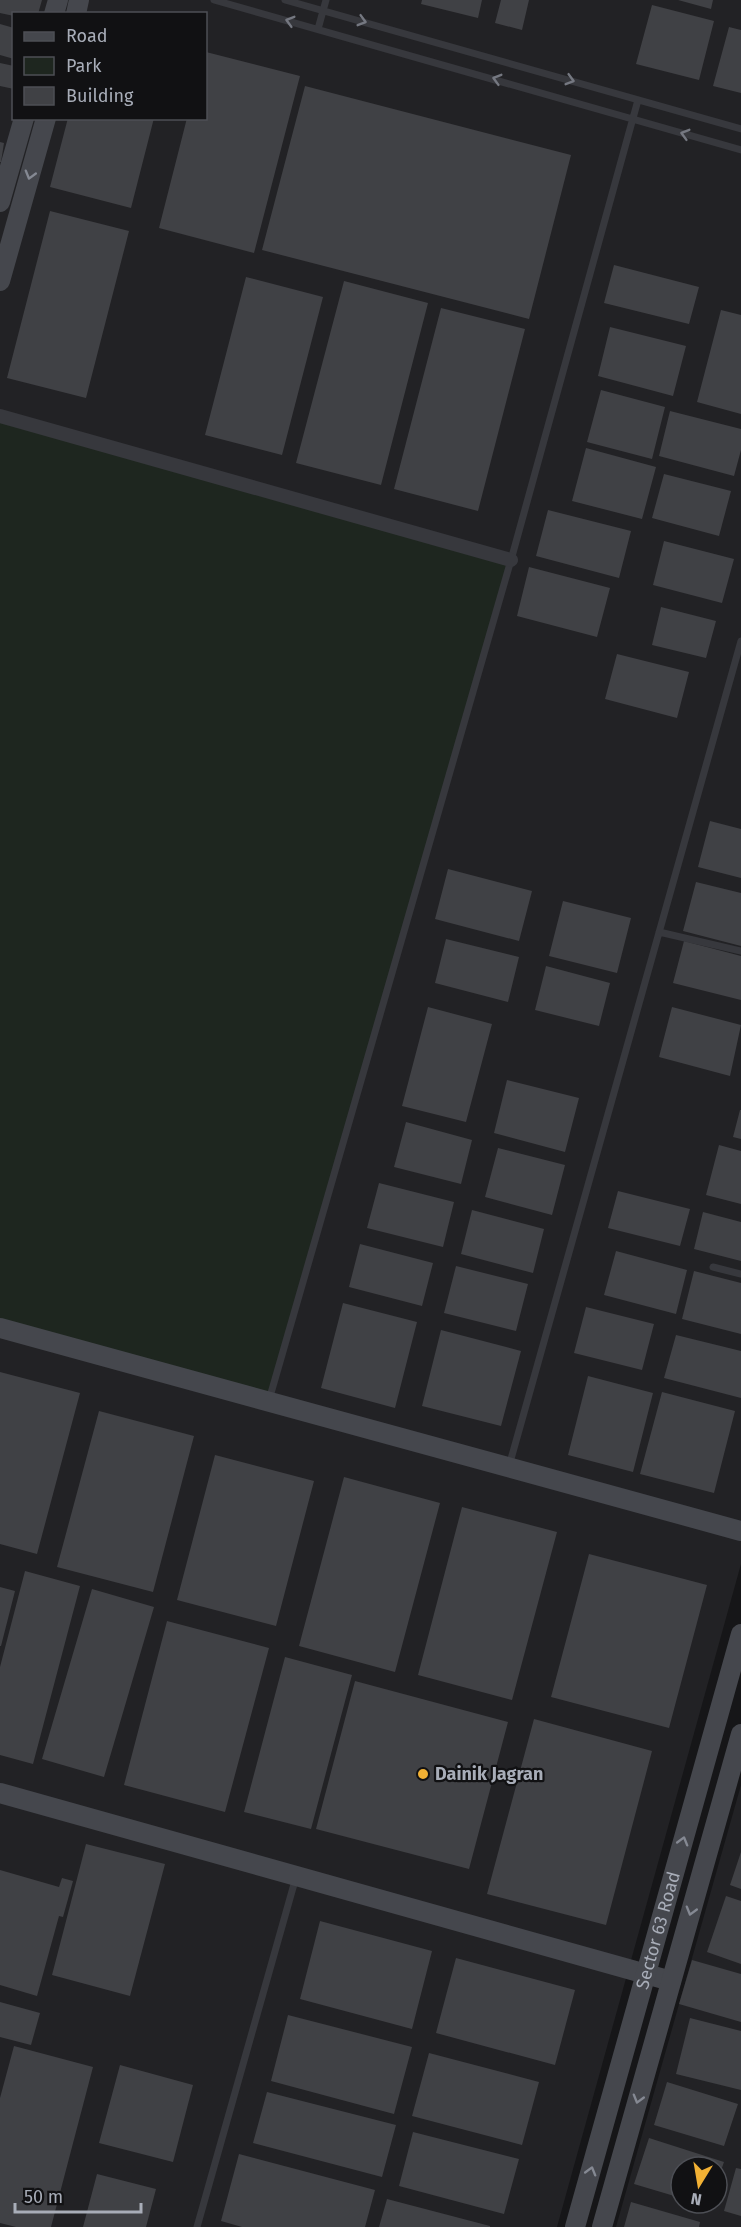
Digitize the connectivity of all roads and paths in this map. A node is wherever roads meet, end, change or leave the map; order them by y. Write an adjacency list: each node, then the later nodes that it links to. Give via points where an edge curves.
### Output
1 (214, 0): 5 (lane, one-way to 1)
2 (285, 0): 4 (lane)
3 (326, 0): 4 (lane)
4 (323, 11): 5 (lane); 6 (lane, one-way to 6)
5 (318, 29): 7 (lane, one-way to 5)
6 (638, 100): 7 (lane); 10 (lane)
7 (633, 119): 11 (lane, one-way to 7); 15 (lane)
8 (23, 120): 12 (street)
9 (45, 120): 13 (street, one-way to 13)
10 (741, 129)
11 (741, 150)
12 (0, 202)
13 (0, 281)
14 (0, 416): 15 (street)
15 (511, 560): 22 (lane)
16 (741, 641): 17 (lane)
17 (659, 932): 18 (lane); 23 (lane)
18 (741, 951)
19 (713, 1267): 20 (lane)
20 (741, 1274)
21 (0, 1328): 22 (street)
22 (268, 1402): 23 (street)
23 (508, 1468): 24 (street)
24 (741, 1531)
25 (741, 1634): 29 (street, Sector 63 Road, one-way to 25)
26 (741, 1734): 30 (street, Sector 63 Road, one-way to 30)
27 (0, 1793): 28 (street)
28 (297, 1877): 29 (street); 31 (lane)
29 (646, 1974): 30 (street); 32 (street, Sector 63 Road, one-way to 29)
30 (671, 1981): 33 (street, Sector 63 Road, one-way to 33)
31 (198, 2227)
32 (575, 2227)
33 (602, 2227)

